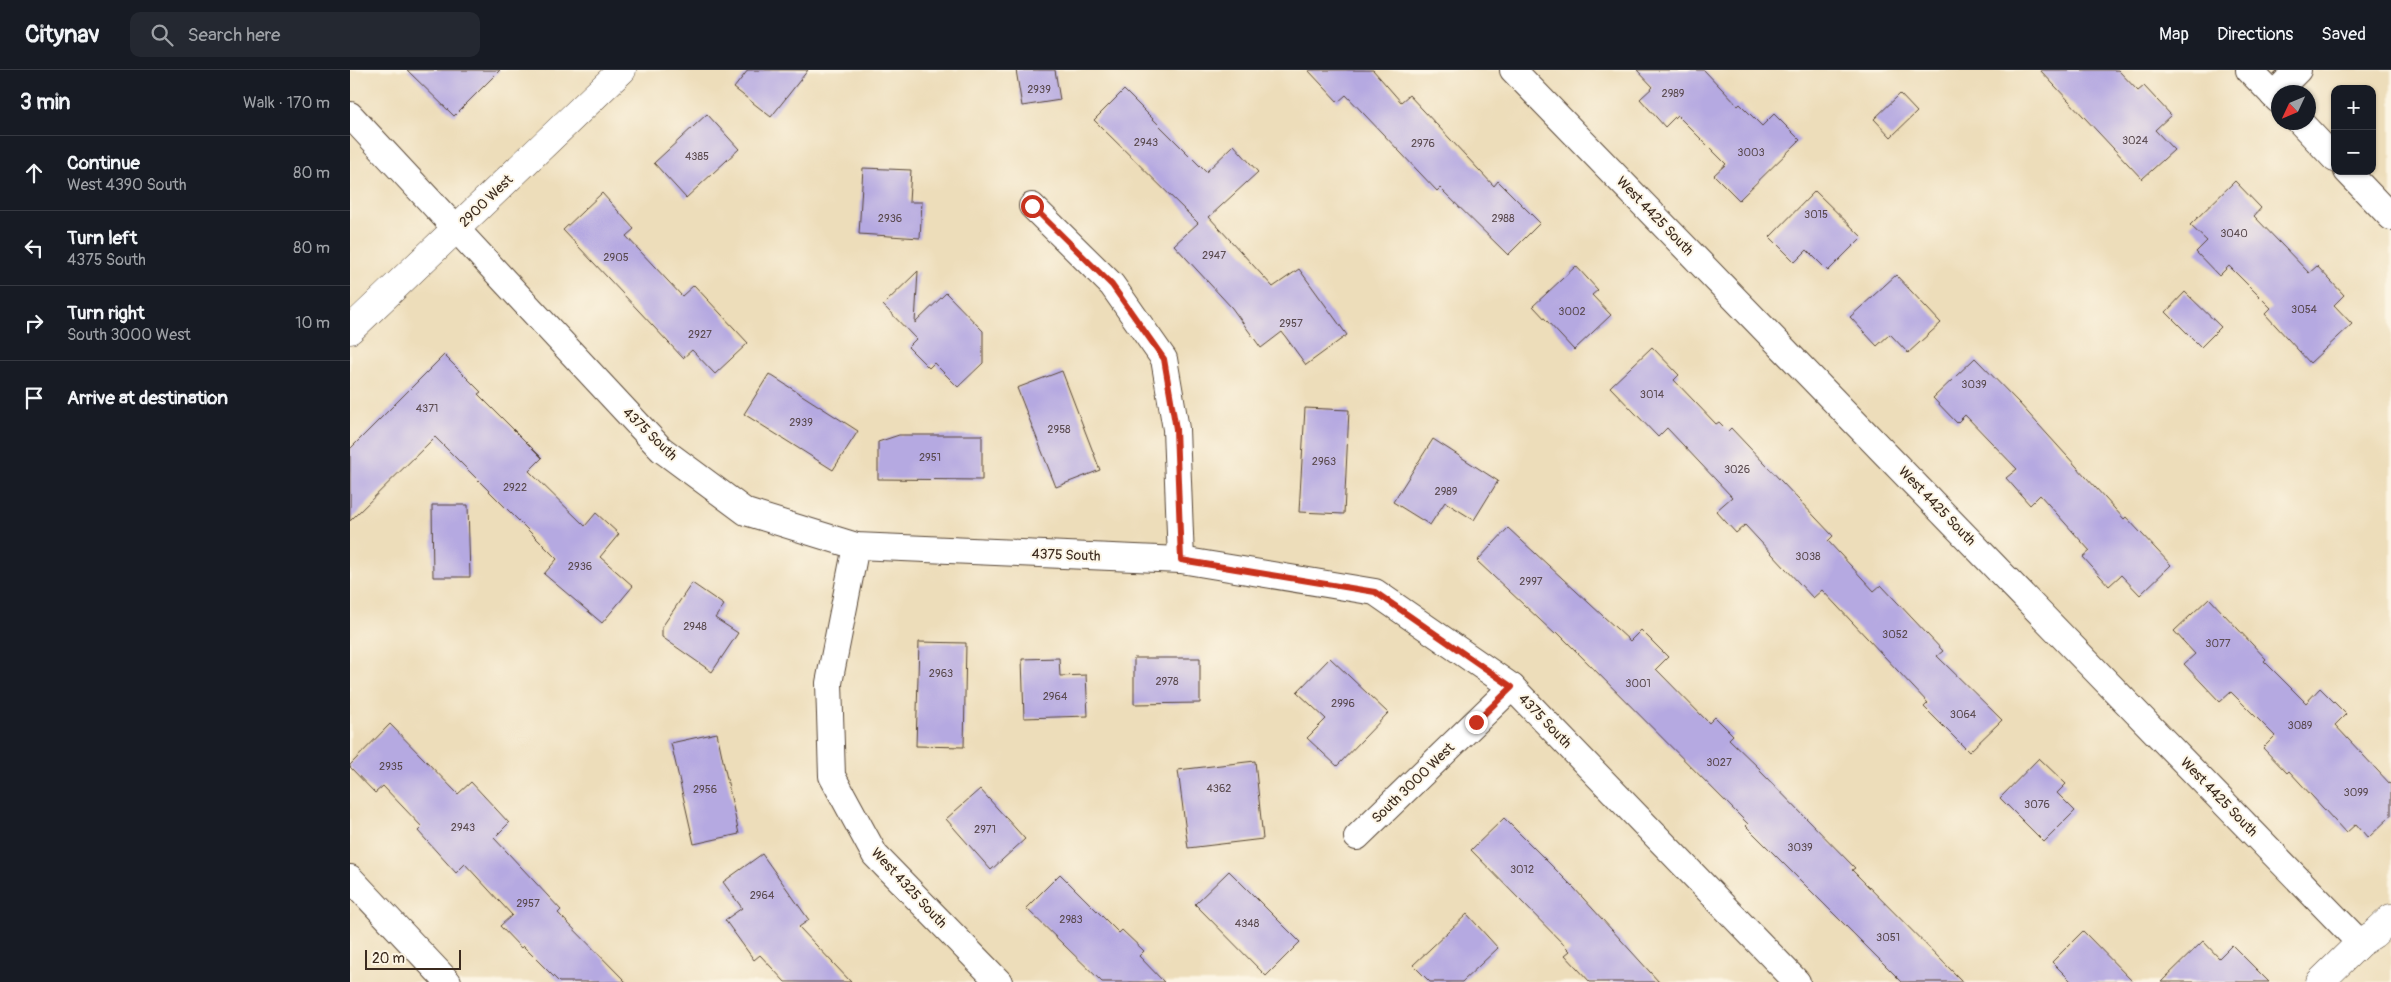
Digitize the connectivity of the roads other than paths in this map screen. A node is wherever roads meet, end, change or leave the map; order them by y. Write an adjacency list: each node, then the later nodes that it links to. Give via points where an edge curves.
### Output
1 (622, 70): 13 (street, 2900 West)
2 (1513, 70): 21 (street, West 4425 South)
3 (2249, 70): 6 (street)
4 (2298, 70): 5 (street)
5 (2286, 85)
6 (2271, 93)
7 (350, 115): 13 (street, 4375 South)
8 (2308, 130): 9 (street)
9 (2331, 155)
10 (2351, 175): 12 (street)
11 (1032, 206): 16 (street, via 1112,285 1164,359 1176,429)
12 (2391, 217)
13 (456, 230): 14 (street, 2900 West); 15 (street, 4375 South, via 661,449 746,512)
14 (350, 330)
15 (856, 546): 16 (street, 4375 South); 23 (street, West 4325 South, via 829,683 832,776 875,855)
16 (1181, 560): 17 (street, 4375 South, via 1375,592)
17 (1512, 687): 18 (street, South 3000 West); 24 (street, 4375 South)
18 (1356, 837)
19 (350, 878): 22 (street)
20 (2391, 918): 21 (street)
21 (2360, 943): 25 (street)
22 (448, 982)
23 (999, 982)
24 (1797, 982)
25 (2320, 982)

